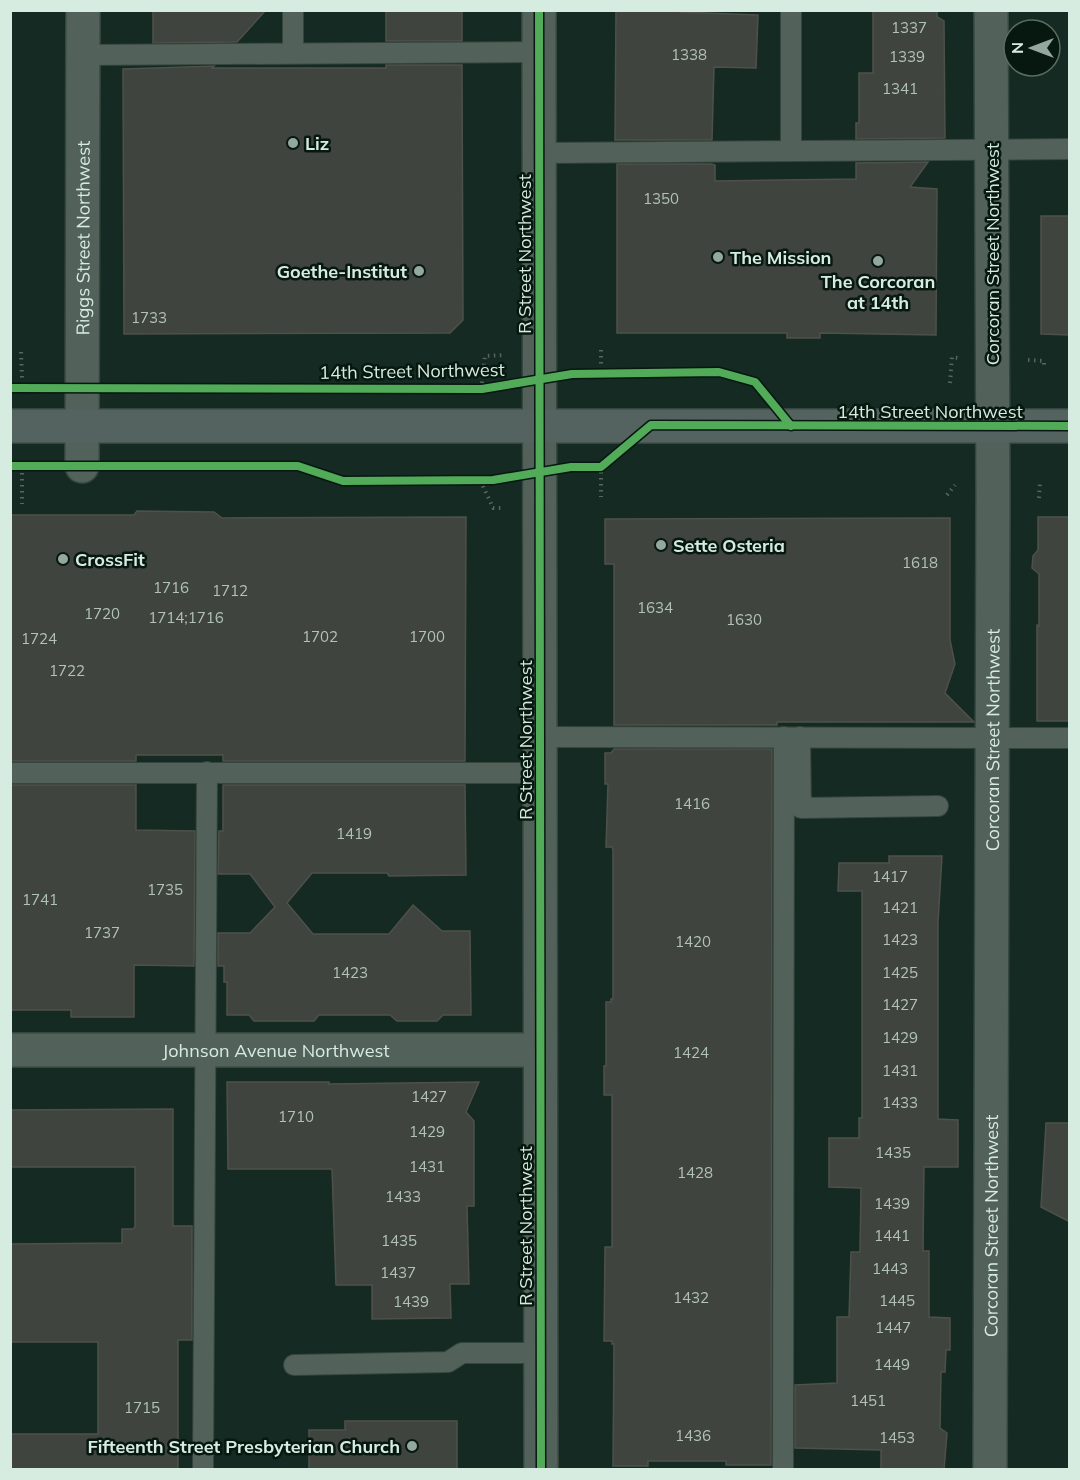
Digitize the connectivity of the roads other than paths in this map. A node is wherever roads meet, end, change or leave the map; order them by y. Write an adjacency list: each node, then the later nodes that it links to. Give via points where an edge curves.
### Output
1 (83, 10): 8 (street, Riggs Street Northwest)
2 (293, 10): 7 (lane)
3 (539, 10): 6 (street, R Street Northwest)
4 (790, 10): 11 (lane)
5 (991, 10): 9 (street, Corcoran Street Northwest)
6 (539, 52): 7 (lane); 12 (street, R Street Northwest)
7 (293, 53): 8 (lane)
8 (83, 55): 14 (street, Riggs Street Northwest)
9 (992, 149): 10 (lane); 11 (lane); 16 (street, Corcoran Street Northwest)
10 (1070, 149)
11 (791, 150): 12 (lane)
12 (539, 153): 15 (street, R Street Northwest)
13 (10, 426): 14 (main road, 14th Street Northwest)
14 (82, 426): 15 (main road, 14th Street Northwest); 18 (street, Riggs Street Northwest)
15 (540, 426): 16 (main road, 14th Street Northwest); 19 (street, R Street Northwest)
16 (993, 426): 17 (main road, 14th Street Northwest); 21 (street, Corcoran Street Northwest)
17 (1070, 426)
18 (82, 466)
19 (540, 737): 20 (lane); 25 (street, R Street Northwest)
20 (792, 737): 21 (lane); 26 (lane, via 801,808); 34 (lane)
21 (993, 737): 22 (lane); 35 (street, Corcoran Street Northwest)
22 (1070, 738)
23 (207, 772): 24 (lane); 25 (lane); 28 (lane)
24 (10, 773)
25 (540, 773): 29 (street, R Street Northwest)
26 (938, 806)
27 (10, 1050): 28 (street, Johnson Avenue Northwest)
28 (205, 1050): 29 (street, Johnson Avenue Northwest); 32 (lane)
29 (540, 1050): 30 (street, R Street Northwest)
30 (541, 1353): 31 (lane, via 462,1353 448,1362); 33 (street, R Street Northwest)
31 (294, 1365)
32 (203, 1470)
33 (541, 1470)
34 (783, 1470)
35 (990, 1470)

